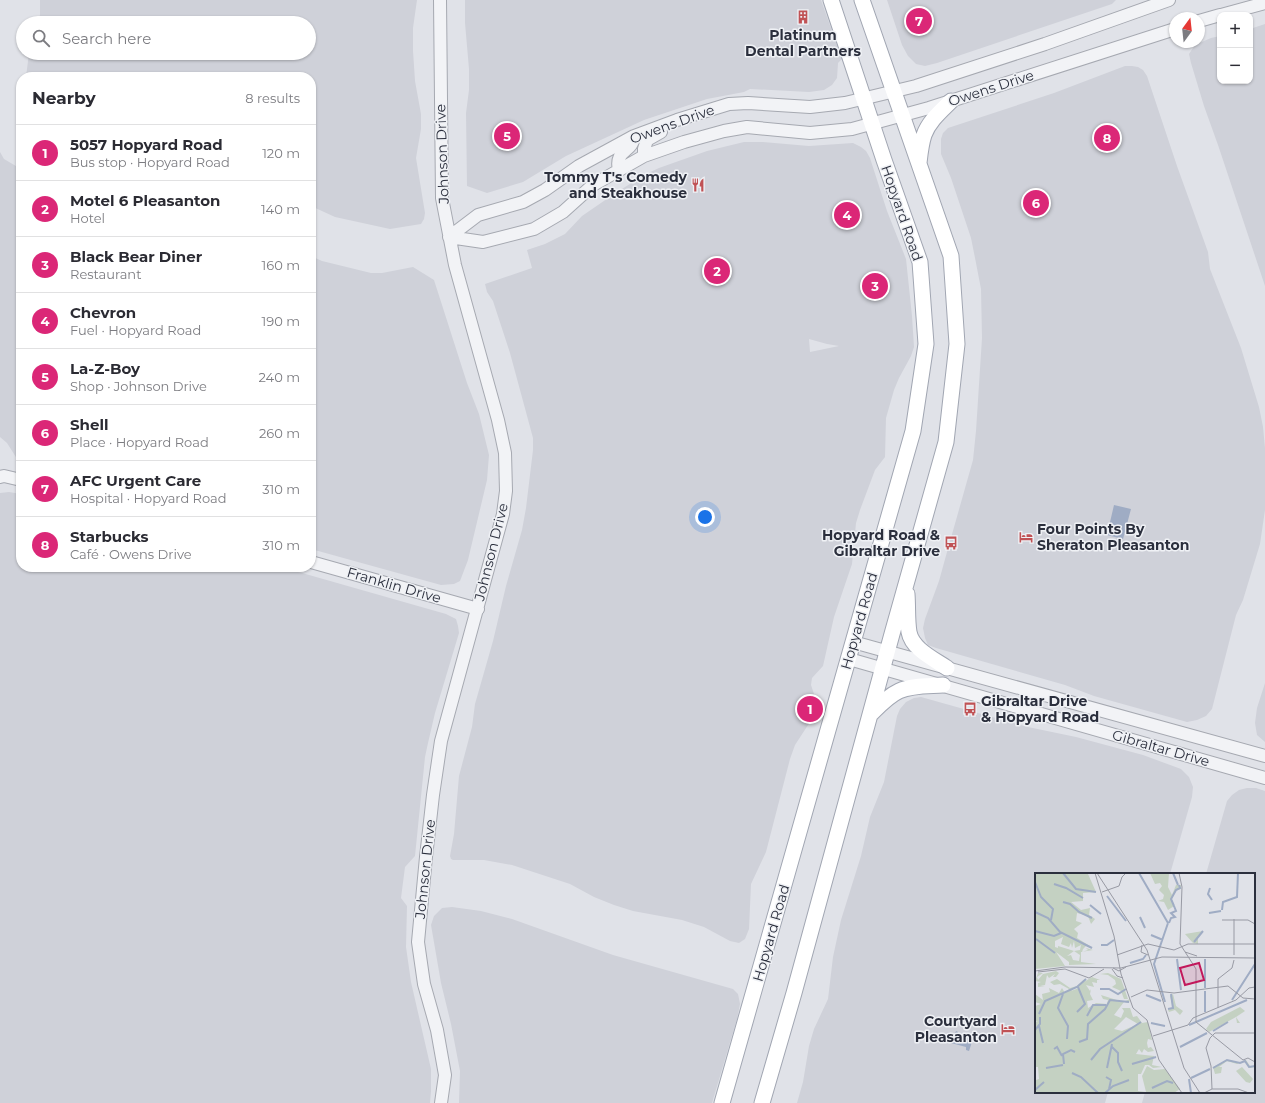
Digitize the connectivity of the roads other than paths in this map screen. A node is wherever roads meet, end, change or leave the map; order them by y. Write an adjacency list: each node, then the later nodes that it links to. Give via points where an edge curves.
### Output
1 (440, 0): 20 (street, Johnson Drive, via 442,198)
2 (831, 0): 11 (main road, Hopyard Road)
3 (862, 0): 10 (main road)
4 (1169, 0): 10 (street, Owens Drive)
5 (1265, 3): 6 (street)
6 (1231, 12)
7 (1217, 16): 8 (street)
8 (1205, 19)
9 (1169, 30): 12 (street, Owens Drive)
10 (894, 92): 11 (street, Owens Drive); 13 (main road)
11 (864, 99): 14 (street, Owens Drive, via 810,107 728,104); 15 (main road, Hopyard Road)
12 (951, 101): 13 (street, Owens Drive); 18 (main road, via 932,120 923,136)
13 (902, 115): 15 (street, Owens Drive); 18 (main road)
14 (667, 123): 16 (street, Owens Drive); 17 (street, via 665,129 647,140)
15 (872, 123): 17 (street, Owens Drive, via 852,129 810,133 754,128 724,131); 26 (main road, Hopyard Road, via 920,262 926,344 913,432)
16 (634, 136): 19 (street, via 633,143 618,158); 20 (street, Owens Drive, via 579,166 546,190 523,202 478,216)
17 (644, 156): 19 (street, Owens Drive)
18 (918, 164): 24 (main road, via 950,256 957,344 946,442)
19 (619, 170): 20 (street, Owens Drive, via 593,185 563,212 534,229 483,242)
20 (450, 237): 25 (street, Johnson Drive, via 505,453 506,491 503,514)
21 (0, 477): 22 (street)
22 (16, 479)
23 (316, 563): 25 (street, Franklin Drive)
24 (907, 581): 27 (main road); 30 (main road, via 909,632 912,640 917,647)
25 (478, 609): 35 (street, Johnson Drive, via 441,741 418,942 424,984 437,1030 445,1075)
26 (854, 642): 27 (street, Gibraltar Drive); 28 (main road, Hopyard Road)
27 (887, 651): 29 (main road); 30 (street, Gibraltar Drive)
28 (849, 659): 29 (street, Gibraltar Drive); 36 (main road, Hopyard Road)
29 (883, 668): 31 (street, Gibraltar Drive); 32 (main road)
30 (947, 668): 33 (street, Gibraltar Drive)
31 (943, 685): 32 (main road, via 899,691); 34 (street, Gibraltar Drive)
32 (870, 715): 37 (main road)
33 (1265, 756)
34 (1265, 778)
35 (441, 1103)
36 (722, 1103)
37 (762, 1103)

